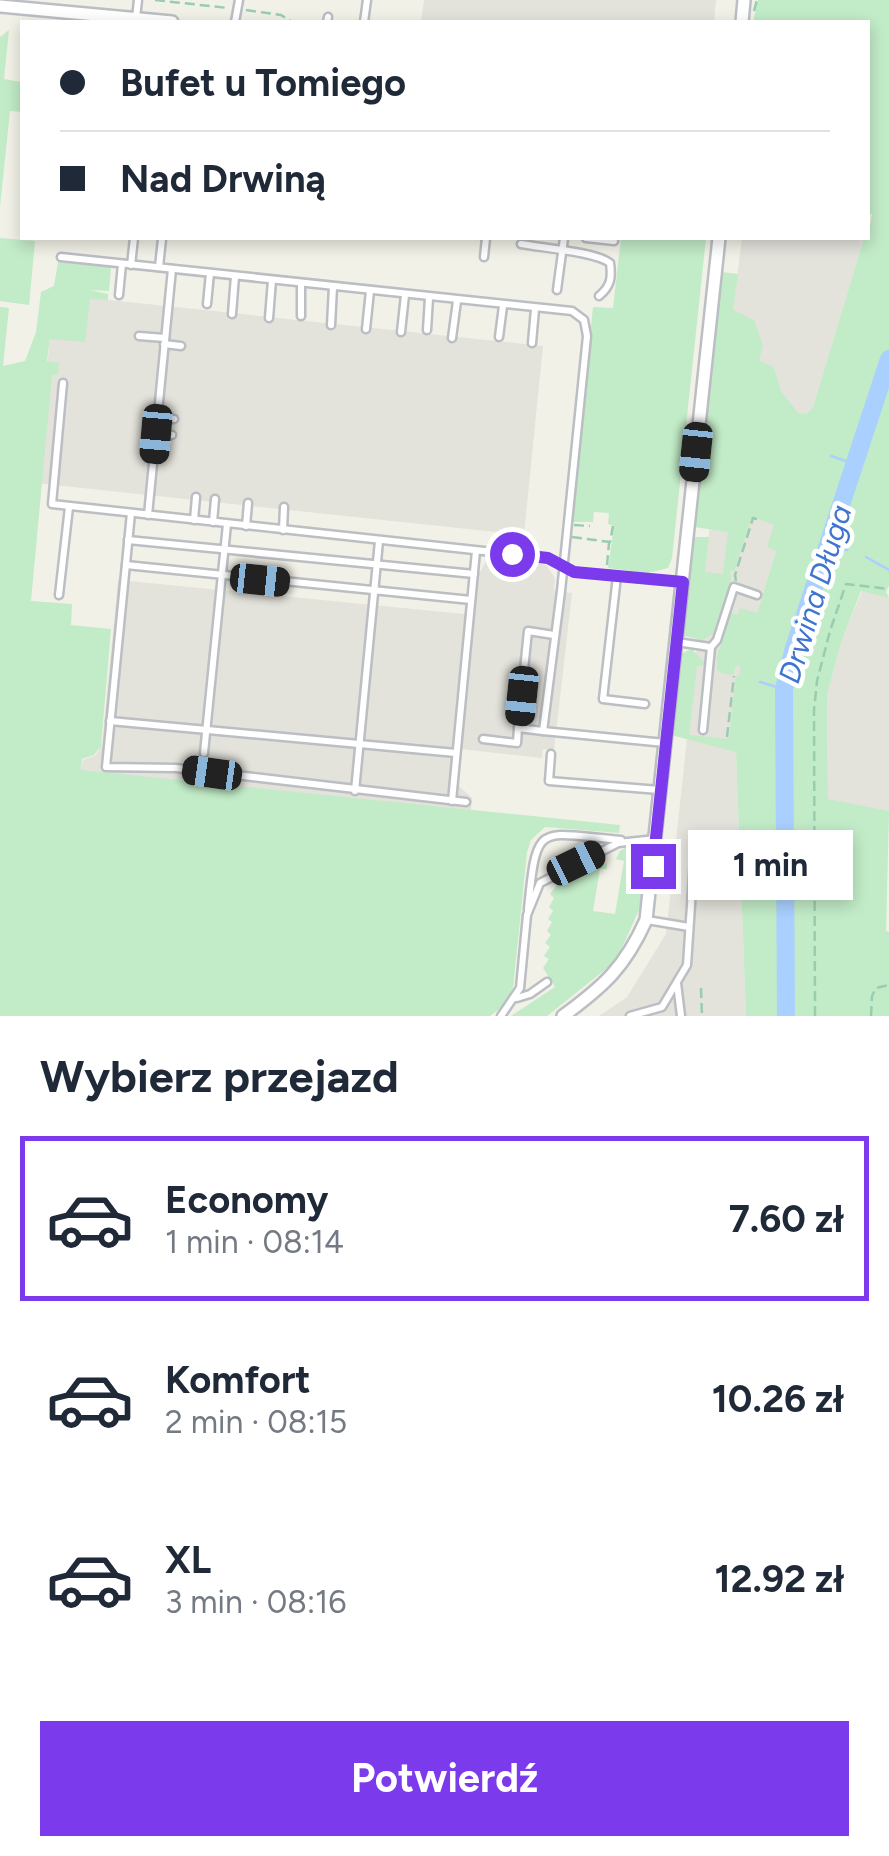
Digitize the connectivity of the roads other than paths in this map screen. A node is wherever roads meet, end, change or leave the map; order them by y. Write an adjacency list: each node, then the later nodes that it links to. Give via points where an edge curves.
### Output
1 (138, 0): 5 (lane)
2 (27, 4): 3 (street); 4 (street)
3 (44, 4): 5 (street)
4 (0, 6)
5 (136, 18): 6 (street)
6 (154, 20)
7 (133, 240): 18 (lane)
8 (162, 240): 19 (lane)
9 (486, 240): 16 (lane)
10 (564, 240): 15 (lane)
11 (605, 240): 13 (lane)
12 (719, 240): 76 (street)
13 (614, 241)
14 (521, 244): 15 (lane)
15 (562, 252): 26 (lane); 30 (lane, via 600,254 610,263 612,276)
16 (484, 256)
17 (61, 257): 18 (lane)
18 (126, 264): 19 (lane); 28 (lane)
19 (159, 268): 20 (lane)
20 (172, 269): 21 (lane); 46 (lane)
21 (210, 274): 22 (lane); 33 (lane)
22 (235, 276): 23 (lane); 36 (lane)
23 (272, 280): 24 (lane); 38 (lane)
24 (301, 284): 25 (lane); 37 (lane)
25 (333, 287): 27 (lane); 39 (lane)
26 (557, 290)
27 (370, 291): 29 (lane); 40 (lane)
28 (119, 295)
29 (405, 295): 31 (lane); 42 (lane)
30 (599, 296)
31 (430, 298): 32 (lane); 41 (lane)
32 (457, 301): 34 (lane); 45 (lane)
33 (207, 304)
34 (503, 306): 35 (lane); 44 (lane)
35 (536, 309): 47 (lane); 72 (lane, via 572,311 586,328)
36 (232, 314)
37 (301, 316)
38 (269, 318)
39 (330, 325)
40 (366, 328)
41 (427, 330)
42 (401, 332)
43 (139, 336): 46 (lane)
44 (499, 337)
45 (452, 338)
46 (164, 341): 48 (lane); 50 (lane)
47 (532, 343)
48 (181, 346)
49 (64, 383): 57 (lane, via 52,504)
50 (157, 418): 51 (lane); 52 (lane)
51 (174, 418)
52 (156, 434): 53 (lane); 60 (lane)
53 (172, 434)
54 (196, 497): 61 (lane)
55 (215, 499): 62 (lane)
56 (248, 503): 64 (lane)
57 (69, 506): 59 (lane); 78 (lane)
58 (284, 507): 65 (lane)
59 (131, 513): 60 (lane); 66 (lane)
60 (148, 515): 61 (lane)
61 (194, 520): 62 (lane)
62 (212, 522): 63 (lane)
63 (228, 524): 64 (lane); 68 (lane)
64 (246, 526): 65 (lane)
65 (282, 530): 67 (lane)
66 (128, 540): 68 (lane); 71 (lane)
67 (378, 541): 69 (lane); 70 (lane)
68 (225, 549): 70 (lane); 74 (lane)
69 (476, 552): 72 (lane, via 548,558); 73 (lane)
70 (376, 564): 73 (lane); 77 (lane)
71 (126, 565): 74 (lane); 85 (lane)
72 (563, 566): 75 (lane); 81 (lane)
73 (474, 574): 80 (lane)
74 (222, 576): 77 (lane); 86 (lane)
75 (617, 576): 76 (lane); 84 (lane, via 602,699)
76 (683, 582): 82 (street)
77 (374, 591): 80 (lane); 92 (lane)
78 (60, 595)
79 (757, 595): 83 (lane, via 734,588)
80 (471, 600): 94 (lane)
81 (554, 635): 87 (lane, via 528,632); 89 (lane)
82 (677, 642): 83 (lane); 91 (street)
83 (711, 647): 88 (lane)
84 (646, 704)
85 (110, 721): 86 (lane); 97 (lane, via 106,766 176,768)
86 (206, 728): 92 (lane); 93 (lane)
87 (518, 728): 89 (lane); 90 (lane, via 516,743)
88 (703, 730)
89 (542, 731): 91 (lane)
90 (483, 740)
91 (666, 743): 96 (street)
92 (360, 744): 94 (lane); 97 (lane)
93 (204, 753)
94 (456, 753): 98 (lane)
95 (551, 754): 96 (lane, via 549,781)
96 (660, 790): 100 (street)
97 (355, 791): 98 (lane)
98 (452, 801): 99 (lane)
99 (466, 802)
100 (656, 838): 101 (lane); 104 (street)
101 (633, 841): 103 (lane, via 545,878); 103 (lane, via 544,838 535,848)
102 (694, 860): 105 (lane)
103 (528, 915): 108 (lane)
104 (646, 920): 105 (lane); 110 (street, via 617,973)
105 (689, 927): 107 (lane, via 687,965)
106 (546, 982): 108 (lane)
107 (677, 982): 111 (lane, via 662,1007); 112 (lane)
108 (516, 998): 109 (lane)
109 (501, 1016)
110 (563, 1016)
111 (630, 1016)
112 (682, 1016)

